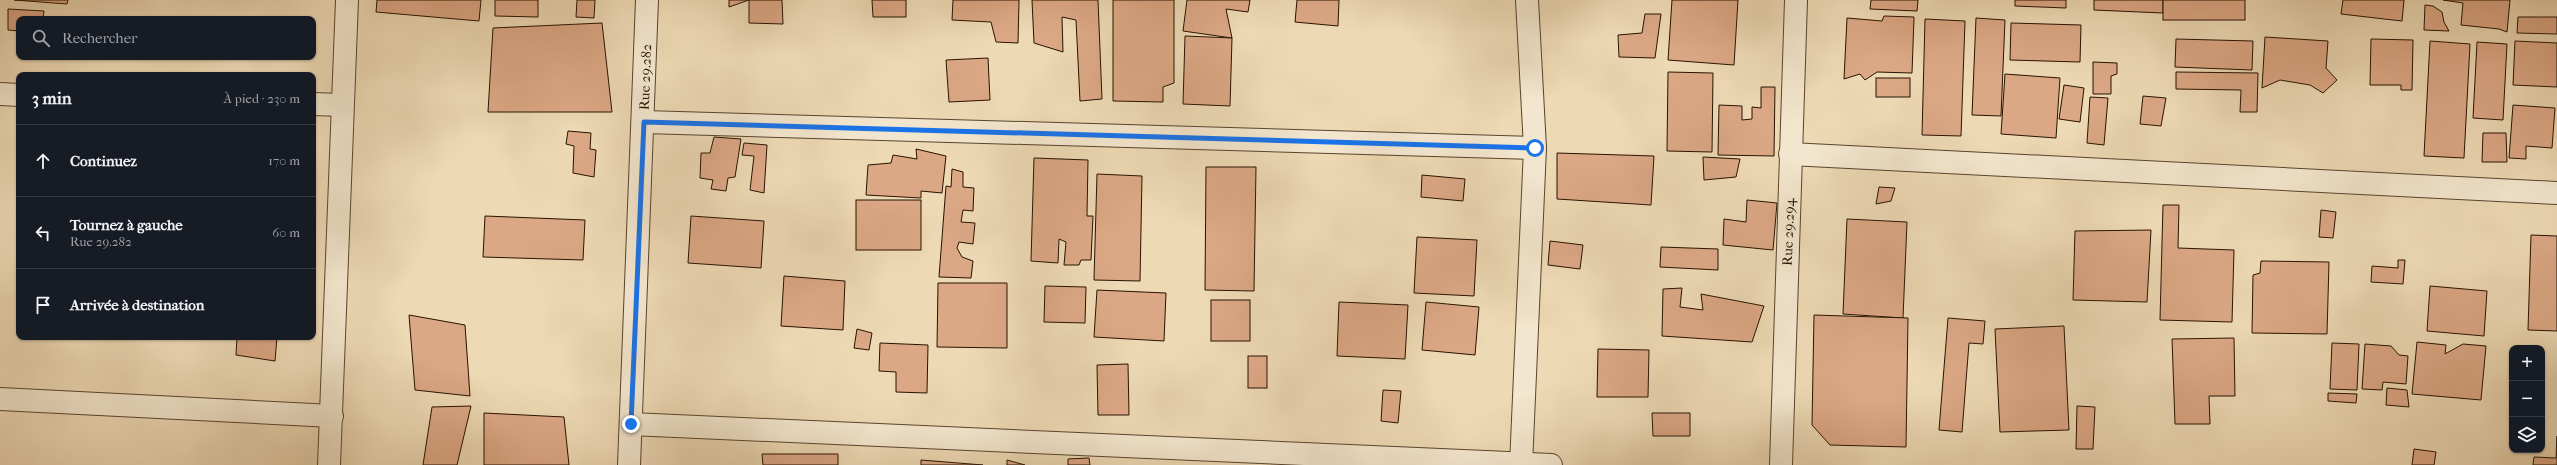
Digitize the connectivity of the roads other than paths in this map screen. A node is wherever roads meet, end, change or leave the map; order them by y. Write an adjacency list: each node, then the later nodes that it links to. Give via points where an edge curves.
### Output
1 (347, 0): 8 (street)
2 (647, 0): 9 (street, Rue 29.282)
3 (1527, 0): 10 (street)
4 (1796, 0): 11 (street, Rue 29.294)
5 (0, 94): 6 (street)
6 (16, 95)
7 (316, 104): 8 (street)
8 (342, 106): 14 (street)
9 (644, 122): 10 (street); 15 (street, Rue 29.282)
10 (1535, 148): 16 (street)
11 (1790, 154): 12 (street, via 2221,178); 20 (street, Rue 29.294)
12 (2557, 193)
13 (0, 398): 14 (street)
14 (332, 416): 17 (street)
15 (631, 424): 16 (street); 18 (street, Rue 29.282)
16 (1521, 464): 19 (street)
17 (329, 465)
18 (629, 465)
19 (1551, 465)
20 (1780, 465)

